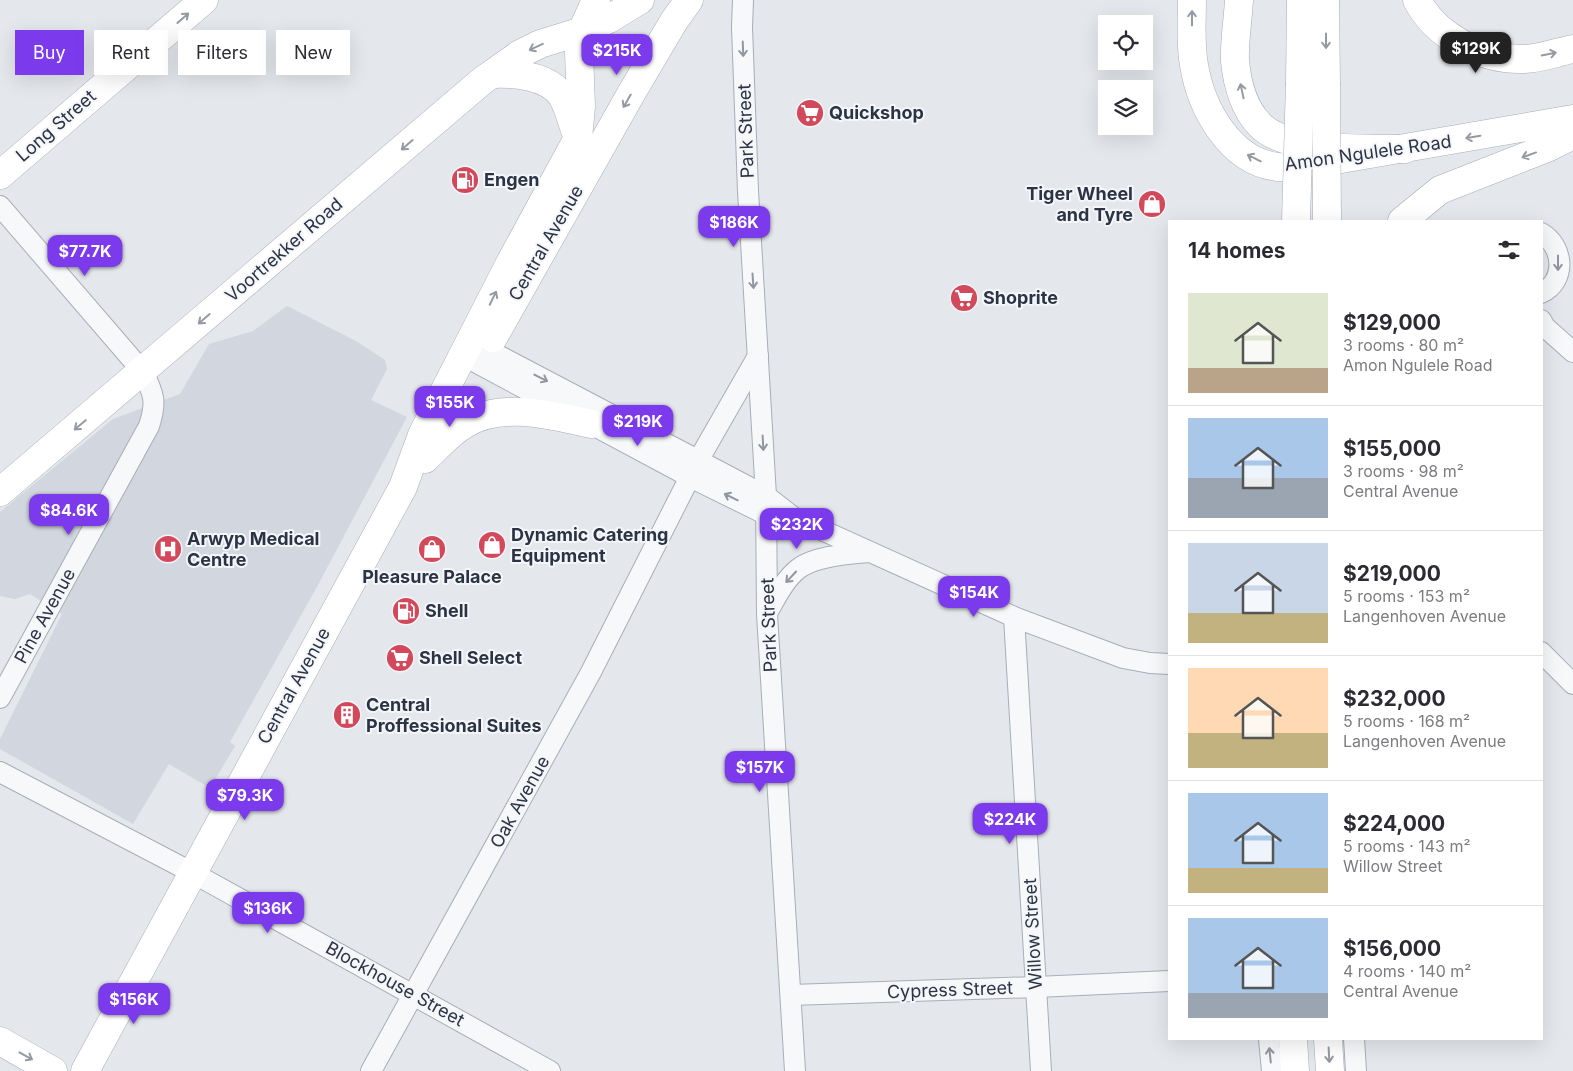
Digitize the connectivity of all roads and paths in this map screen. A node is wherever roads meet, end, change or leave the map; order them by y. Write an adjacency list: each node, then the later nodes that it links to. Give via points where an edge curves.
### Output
1 (204, 0): 19 (main road, Long Street, one-way to 1)
2 (596, 0): 11 (main road)
3 (640, 0): 11 (main road)
4 (690, 0): 28 (main road, Central Avenue, one-way to 28, via 674,21)
5 (743, 0): 29 (street, Park Street, one-way to 29, via 748,191)
6 (1192, 0): 18 (main road, Amon Ngulele Road, one-way to 6, via 1278,167 1258,161 1235,148 1204,100 1194,64)
7 (1239, 0): 18 (main road, one-way to 7, via 1314,146 1284,140 1260,126 1243,99 1235,62)
8 (1301, 0): 14 (main road)
9 (1325, 0): 14 (main road, one-way to 14)
10 (1417, 0): 12 (main road, one-way to 12, via 1424,14 1454,39 1485,54 1524,59)
11 (582, 31): 13 (main road, Voortrekker Road, one-way to 13, via 540,44); 17 (main road)
12 (1573, 49)
13 (492, 74): 17 (main road, via 518,73 550,86 561,95); 30 (main road, Voortrekker Road, one-way to 30)
14 (1313, 83): 21 (main road, bridge); 22 (main road, bridge)
15 (1573, 119): 18 (main road, Amon Ngulele Road, one-way to 18)
16 (1573, 135): 23 (main road, one-way to 23, via 1440,190)
17 (578, 138): 28 (main road, one-way to 17, via 510,263)
18 (1405, 149)
19 (0, 175)
20 (0, 206): 30 (street, Pine Avenue)
21 (1296, 220)
22 (1327, 220)
23 (1403, 220)
24 (1543, 235): 25 (street, one-way to 25, via 1555,245 1560,261 1557,278)
25 (1543, 292)
26 (1543, 323): 27 (street)
27 (1573, 352)
28 (475, 353): 31 (street); 32 (main road, Central Avenue); 33 (street, one-way to 33); 35 (main road, Central Avenue, via 422,435)
29 (758, 356): 33 (street, Oak Avenue); 37 (street, Park Street, one-way to 37)
30 (143, 372): 36 (main road, Voortrekker Road, one-way to 36); 44 (street, Pine Avenue, via 155,398 149,426)
31 (592, 424): 32 (main road, via 527,412 481,416 444,439); 34 (street)
32 (425, 459): 35 (main road, Central Avenue)
33 (699, 459): 34 (street, Oak Avenue); 37 (street)
34 (690, 477): 37 (street, one-way to 34); 49 (street, Oak Avenue, via 586,681)
35 (403, 487): 46 (main road, Central Avenue)
36 (0, 492)
37 (766, 505): 38 (street); 39 (street, Park Street)
38 (869, 552): 39 (street, one-way to 39, via 830,556 799,568 783,585); 40 (street)
39 (767, 614): 50 (street, Park Street)
40 (1014, 616): 42 (street, via 1123,658); 48 (street, Willow Street)
41 (1543, 654): 43 (street)
42 (1168, 664)
43 (1573, 684)
44 (0, 698)
45 (0, 772): 46 (street, Blockhouse Street)
46 (193, 873): 49 (street, Blockhouse Street); 57 (main road, Central Avenue)
47 (1168, 981): 48 (street, Cypress Street)
48 (1036, 988): 50 (street, Cypress Street); 61 (street, Willow Street)
49 (413, 994): 58 (street, Oak Avenue); 59 (street, Blockhouse Street)
50 (791, 995): 60 (street, Park Street)
51 (1269, 1040): 62 (street, one-way to 51)
52 (1293, 1040): 63 (main road)
53 (1328, 1040): 64 (main road, one-way to 64)
54 (1354, 1040): 65 (street)
55 (0, 1041): 56 (main road, one-way to 56)
56 (53, 1071)
57 (85, 1071)
58 (371, 1071)
59 (550, 1071)
60 (794, 1071)
61 (1041, 1071)
62 (1272, 1071)
63 (1295, 1071)
64 (1330, 1071)
65 (1356, 1071)

